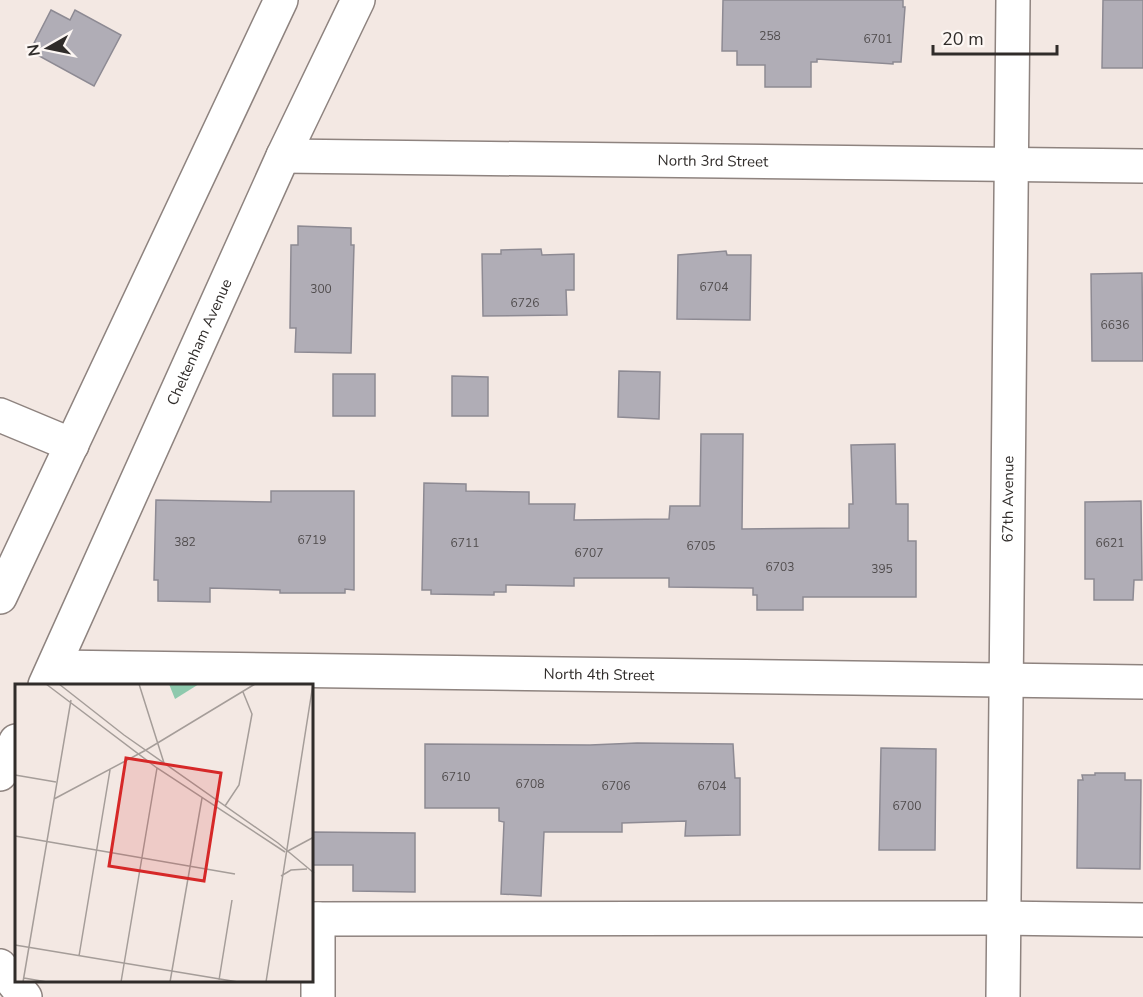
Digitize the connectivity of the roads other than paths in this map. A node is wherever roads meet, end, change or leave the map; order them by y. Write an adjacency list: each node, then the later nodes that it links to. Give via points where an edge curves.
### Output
1 (281, 0): 8 (main road)
2 (358, 0): 4 (main road, Cheltenham Avenue)
3 (1013, 0): 5 (main road, 67th Avenue)
4 (284, 156): 5 (main road, North 3rd Street); 10 (main road, Cheltenham Avenue)
5 (1012, 164): 6 (main road, North 3rd Street); 12 (main road, 67th Avenue)
6 (1143, 166)
7 (0, 415): 8 (main road)
8 (72, 445): 9 (main road)
9 (1, 592)
10 (50, 676): 11 (main road, North 4th Street)
11 (218, 677): 12 (main road, North 4th Street)
12 (1006, 681): 13 (main road, North 4th Street); 16 (main road, 67th Avenue)
13 (1143, 682)
14 (15, 743): 15 (main road)
15 (0, 774)
16 (1004, 918): 17 (main road); 18 (main road); 24 (main road, 67th Avenue)
17 (315, 919): 23 (main road)
18 (1143, 920)
19 (7, 968): 20 (main road)
20 (15, 981)
21 (16, 982): 22 (main road)
22 (25, 997)
23 (318, 997)
24 (1003, 997)

